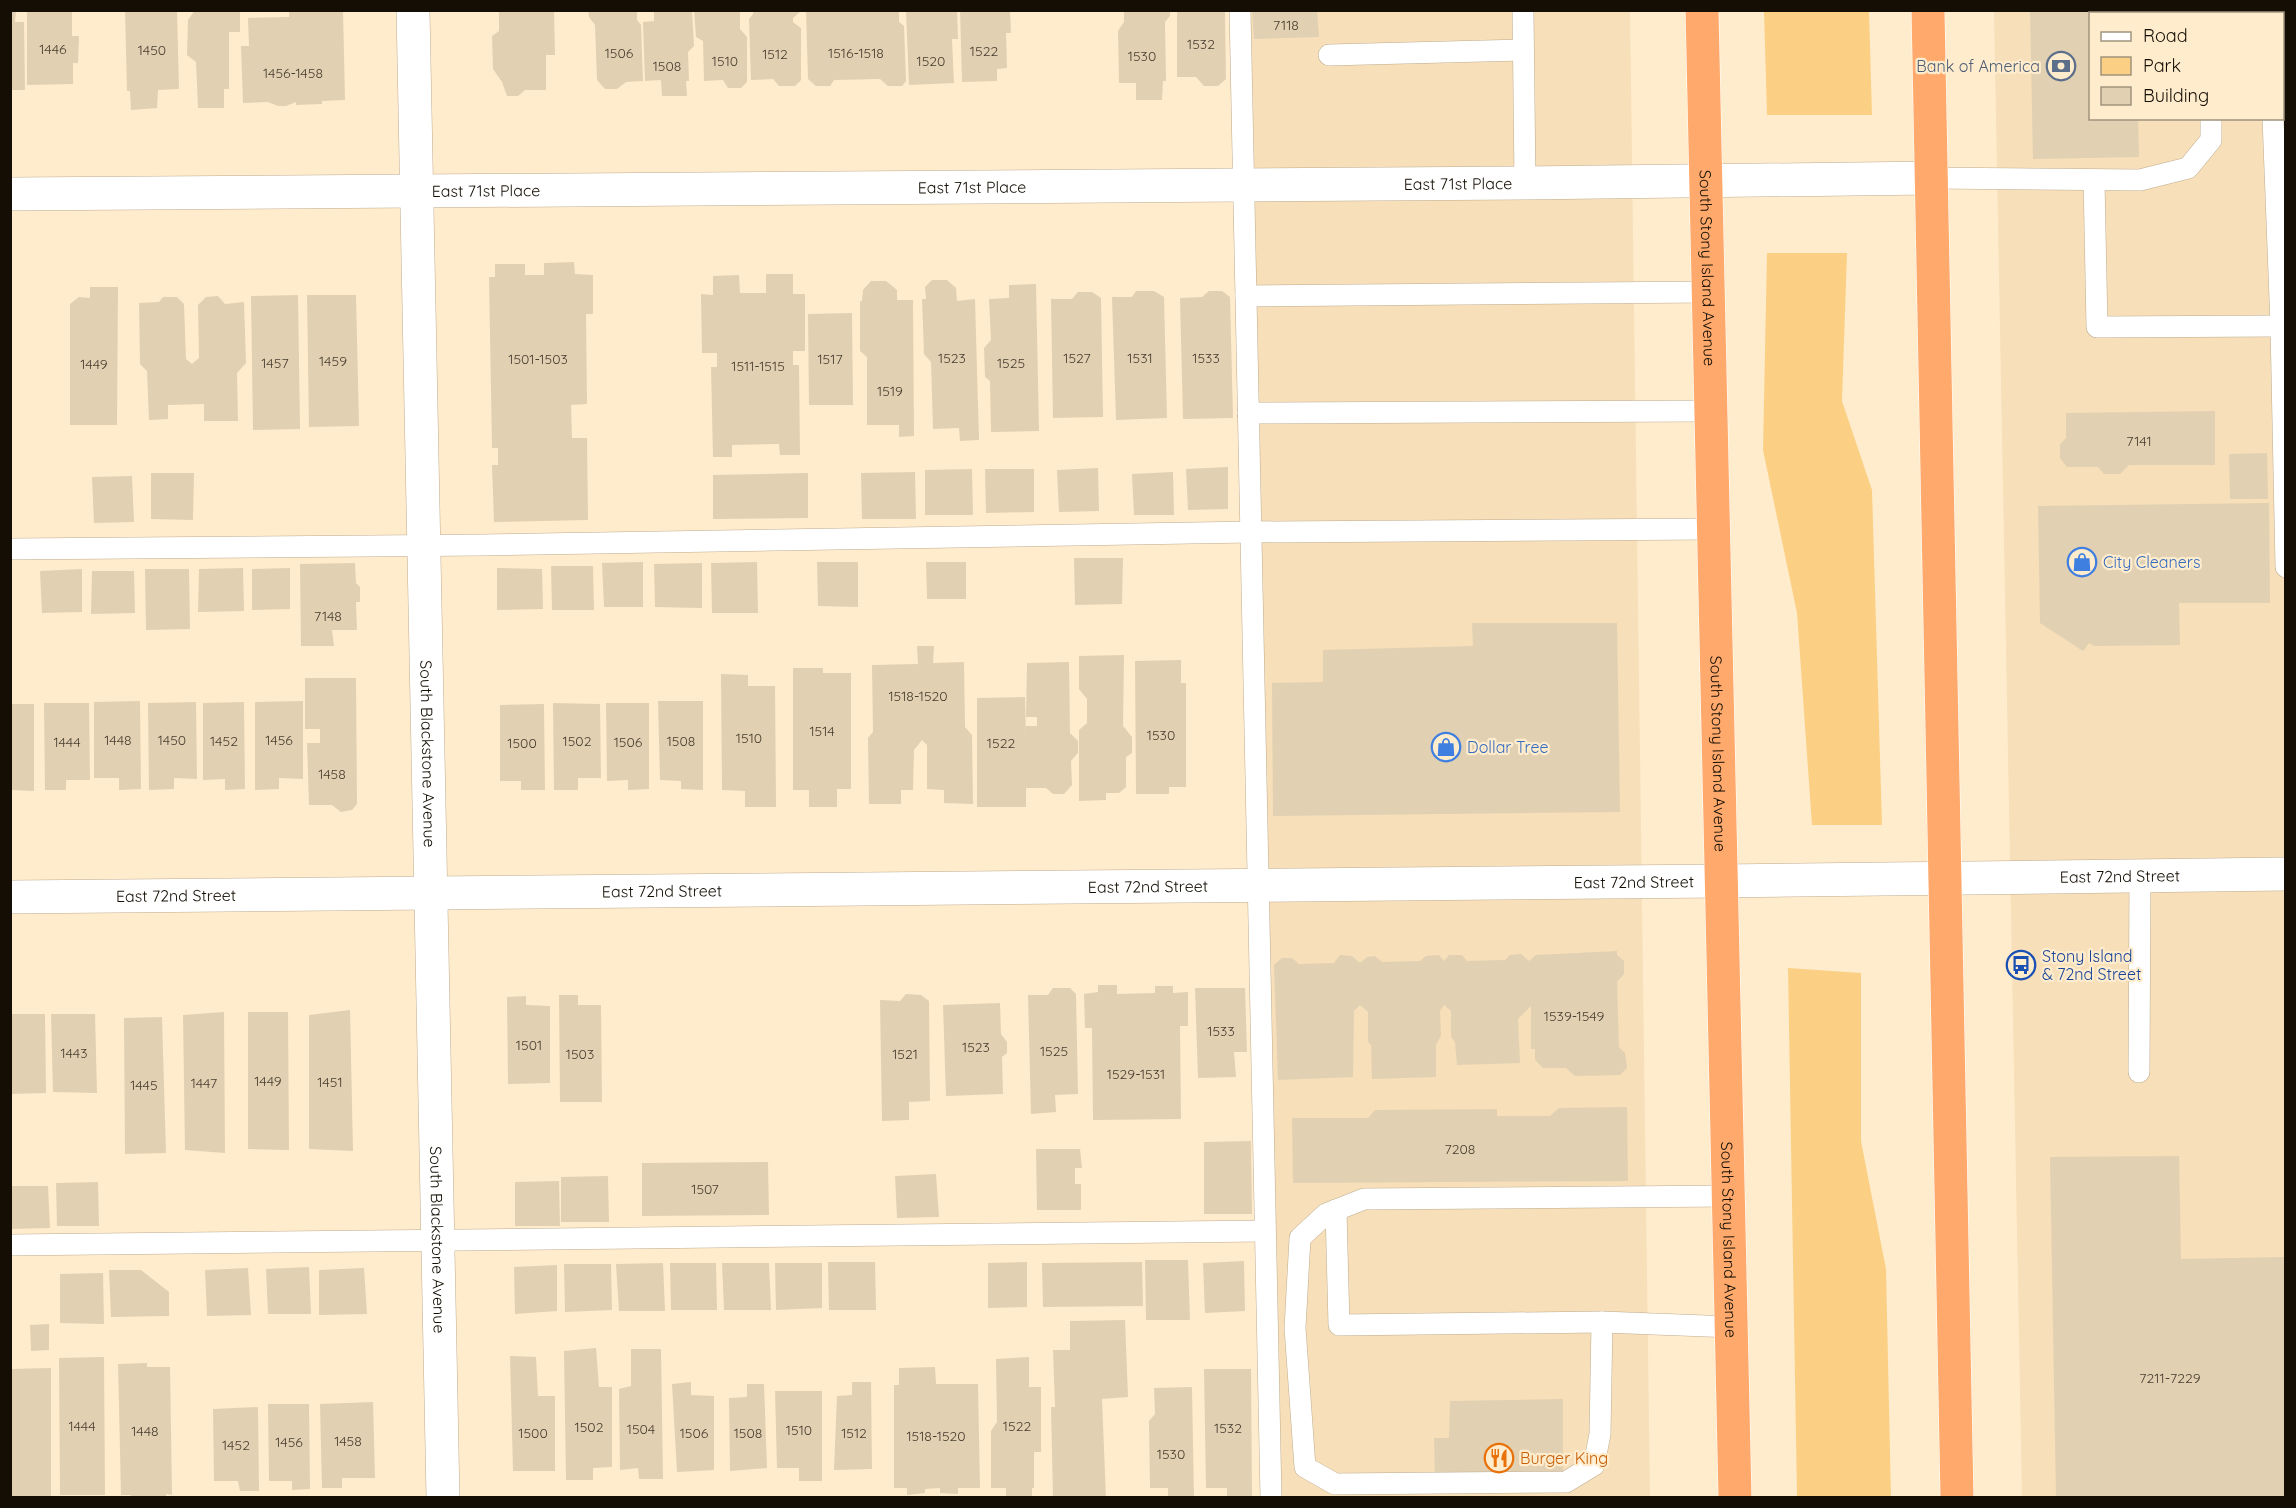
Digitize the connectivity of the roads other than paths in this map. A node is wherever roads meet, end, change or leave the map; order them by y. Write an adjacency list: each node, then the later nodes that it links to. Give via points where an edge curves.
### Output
1 (413, 10): 15 (street, South Blackstone Avenue)
2 (1240, 10): 14 (lane)
3 (1523, 10): 6 (lane)
4 (1702, 10): 12 (highway, South Stony Island Avenue)
5 (1928, 10): 10 (highway)
6 (1523, 50): 7 (lane); 13 (lane)
7 (1329, 55)
8 (2211, 120): 11 (lane, via 2211,140 2188,168 2140,180)
9 (2273, 120): 19 (lane)
10 (1932, 178): 11 (lane); 12 (street, East 71st Place); 29 (highway)
11 (2094, 180): 19 (lane, via 2097,327)
12 (1707, 182): 13 (street, East 71st Place); 17 (highway, South Stony Island Avenue)
13 (1525, 183): 14 (street, East 71st Place)
14 (1244, 185): 15 (street, East 71st Place); 18 (lane)
15 (417, 191): 16 (street, East 71st Place); 24 (street, South Blackstone Avenue)
16 (10, 194)
17 (1710, 292): 18 (lane); 20 (highway, South Stony Island Avenue)
18 (1246, 296): 21 (lane)
19 (2281, 326): 26 (lane)
20 (1713, 411): 21 (lane); 22 (highway, South Stony Island Avenue)
21 (1248, 413): 23 (lane)
22 (1715, 529): 23 (lane); 30 (highway, South Stony Island Avenue)
23 (1251, 532): 24 (lane); 31 (lane)
24 (425, 546): 25 (lane); 32 (street, South Blackstone Avenue)
25 (10, 549)
26 (2286, 567)
27 (2286, 874): 28 (street, East 72nd Street)
28 (2140, 876): 29 (street, East 72nd Street); 34 (lane)
29 (1946, 878): 30 (street, East 72nd Street); 45 (highway)
30 (1722, 881): 31 (street, East 72nd Street); 35 (highway, South Stony Island Avenue)
31 (1258, 886): 32 (street, East 72nd Street); 37 (lane)
32 (432, 893): 33 (street, East 72nd Street); 38 (street, South Blackstone Avenue)
33 (10, 897)
34 (2139, 1072)
35 (1729, 1196): 36 (lane, via 1364,1199); 41 (highway, South Stony Island Avenue)
36 (1336, 1210): 40 (lane, via 1340,1325); 40 (lane, via 1300,1238 1295,1328 1305,1467 1335,1484 1566,1482 1594,1465 1600,1434)
37 (1265, 1231): 38 (lane); 43 (lane)
38 (438, 1240): 39 (lane); 42 (street, South Blackstone Avenue)
39 (10, 1245)
40 (1602, 1322): 41 (lane)
41 (1732, 1327): 44 (highway, South Stony Island Avenue)
42 (443, 1497)
43 (1271, 1497)
44 (1735, 1497)
45 (1957, 1497)

